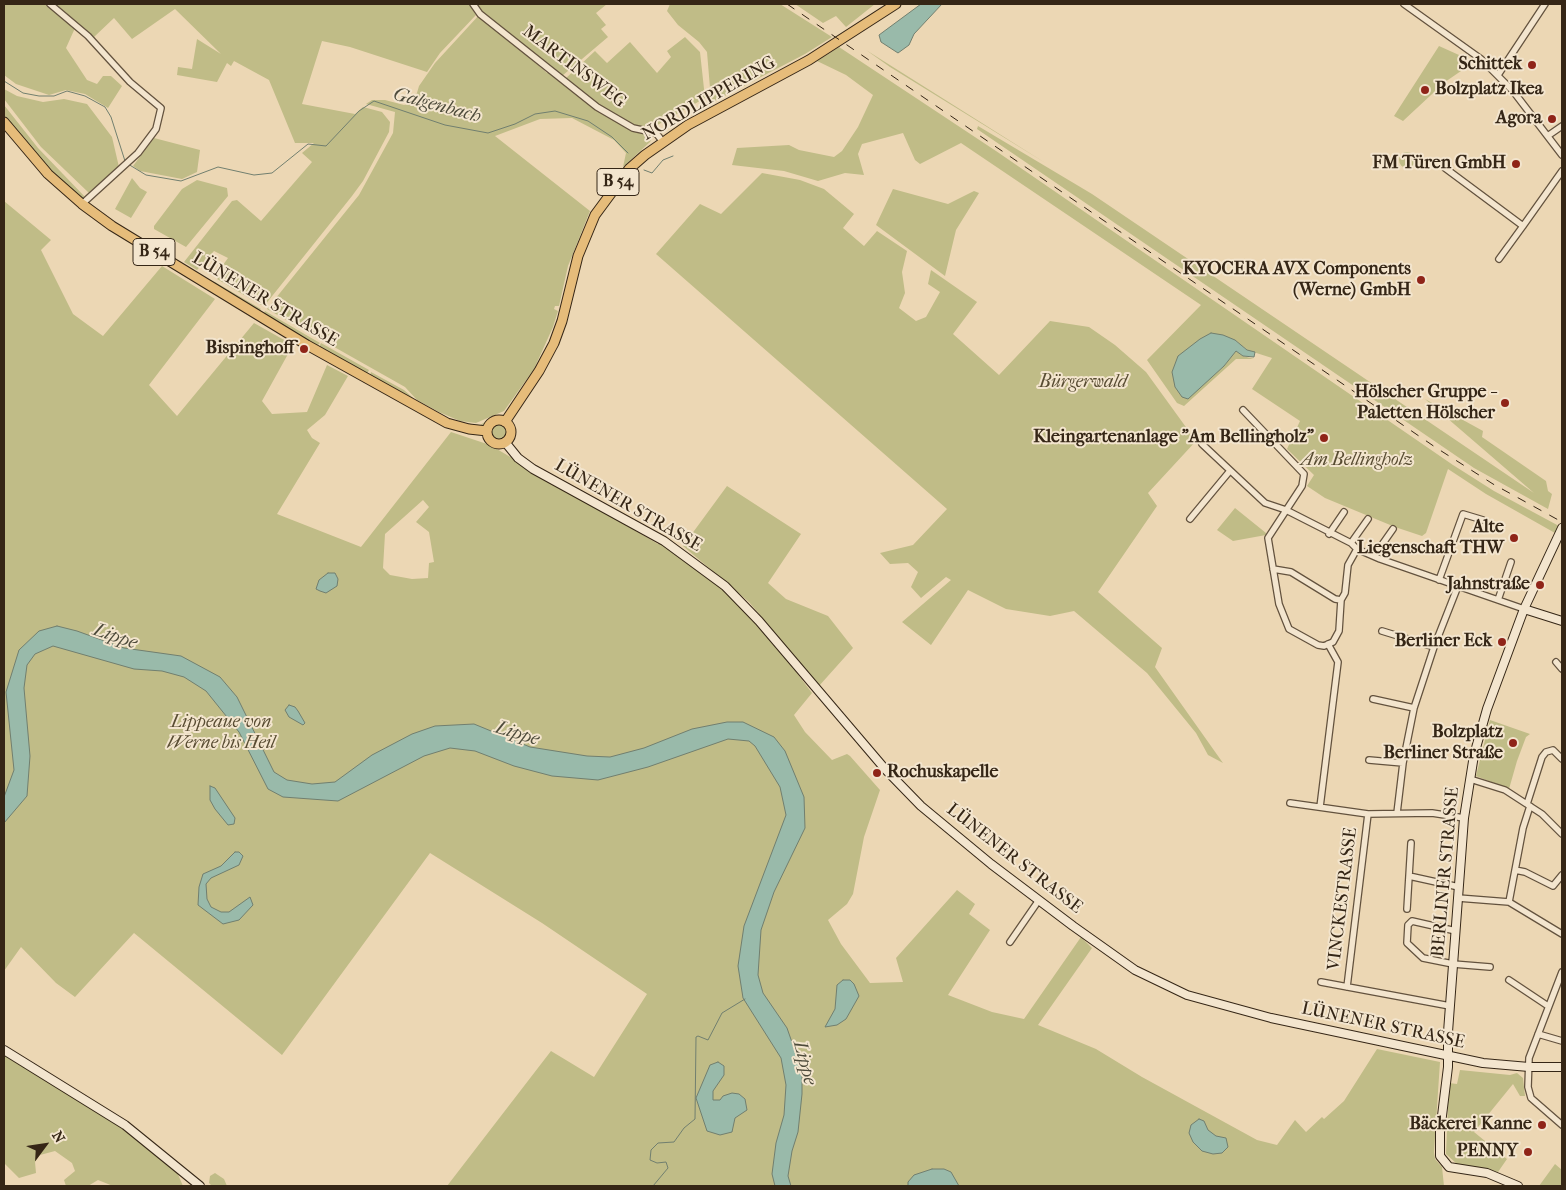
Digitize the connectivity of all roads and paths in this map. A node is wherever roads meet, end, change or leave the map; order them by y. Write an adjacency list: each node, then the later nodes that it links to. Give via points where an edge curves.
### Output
1 (50, 4): 14 (street, via 88,36 130,82 160,107 156,129 130,162)
2 (473, 4): 10 (street, MARTINSWEG, via 480,14 597,107 633,128 656,132)
3 (896, 4): 10 (main road, NORDLIPPERING / B 54, via 810,60)
4 (1404, 4): 6 (street, via 1459,41)
5 (1545, 4): 6 (street)
6 (1498, 75): 9 (street)
7 (4, 122): 14 (main road, LÜNENER STRASSE / B 54, via 48,174)
8 (1562, 126): 9 (street)
9 (1548, 135): 11 (street)
10 (663, 142): 18 (main road, NORDLIPPERING / B 54, via 629,170 595,215 578,256 554,342 540,370)
11 (1562, 155)
12 (1445, 168): 15 (street)
13 (1562, 171): 15 (street)
14 (82, 204): 19 (main road, LÜNENER STRASSE / B 54, via 307,346 447,422)
15 (1523, 226): 16 (street)
16 (1499, 259)
17 (1243, 410): 23 (street, via 1304,474 1302,486)
18 (505, 422): 19 (main road, via 495,420); 20 (main road, via 511,433)
19 (487, 431): 20 (main road, via 492,442)
20 (505, 442): 66 (main road, LÜNENER STRASSE, via 533,469 664,541 724,586 759,621 916,801)
21 (1202, 444): 22 (street)
22 (1229, 472): 23 (street, via 1265,503); 25 (street)
23 (1286, 510): 30 (street); 35 (street, via 1268,538)
24 (1344, 512): 30 (street)
25 (1190, 518)
26 (1368, 519): 31 (street)
27 (1483, 520): 36 (street, via 1463,514)
28 (1562, 528): 40 (main road, BERLINER STRASSE)
29 (1393, 529): 33 (street)
30 (1329, 534): 31 (street)
31 (1351, 543): 32 (street)
32 (1357, 549): 33 (street); 38 (street, via 1348,564 1345,593)
33 (1374, 556): 36 (street)
34 (1511, 562): 39 (street)
35 (1273, 569): 38 (street, via 1291,572 1335,600); 43 (street, via 1282,617 1289,629 1318,645)
36 (1439, 580): 37 (street)
37 (1458, 586): 39 (street); 44 (street)
38 (1341, 600): 43 (street, via 1339,631)
39 (1498, 600): 40 (street)
40 (1524, 609): 41 (main road); 52 (main road, BERLINER STRASSE, via 1484,719)
41 (1562, 621)
42 (1382, 631): 44 (street)
43 (1328, 644): 55 (street, via 1338,662)
44 (1434, 646): 48 (street)
45 (1556, 662): 46 (street)
46 (1562, 669)
47 (1373, 699): 48 (street)
48 (1414, 708): 51 (street)
49 (1562, 759): 54 (street, via 1553,750 1542,757)
50 (1369, 760): 51 (street)
51 (1403, 763): 56 (street)
52 (1470, 779): 54 (street, via 1505,790); 58 (main road, BERLINER STRASSE)
53 (1290, 803): 55 (street)
54 (1528, 805): 59 (street); 61 (street)
55 (1320, 807): 57 (street)
56 (1397, 813): 57 (street); 58 (street, via 1432,813)
57 (1368, 814): 77 (street, VINCKESTRASSE)
58 (1464, 818): 64 (main road, BERLINER STRASSE)
59 (1562, 834)
60 (1411, 843): 63 (street)
61 (1515, 870): 62 (street, via 1554,886); 67 (street)
62 (1562, 875)
63 (1409, 876): 64 (street); 68 (street)
64 (1458, 888): 65 (main road, BERLINER STRASSE)
65 (1458, 898): 67 (street); 69 (main road, BERLINER STRASSE)
66 (1039, 900): 71 (street); 83 (main road, LÜNENER STRASSE, via 1135,970 1187,995 1271,1018)
67 (1509, 902): 70 (street)
68 (1407, 909)
69 (1456, 931): 72 (main road, BERLINER STRASSE); 72 (street, via 1412,922 1408,924 1406,934 1407,943 1419,956)
70 (1562, 934)
71 (1010, 942)
72 (1453, 964): 73 (street); 78 (main road, BERLINER STRASSE)
73 (1490, 967)
74 (1562, 972): 79 (street)
75 (1509, 980): 79 (street)
76 (1321, 982): 77 (street)
77 (1347, 987): 78 (street)
78 (1450, 1006): 83 (main road, BERLINER STRASSE)
79 (1548, 1006): 80 (street)
80 (1538, 1034): 81 (street); 84 (street)
81 (1562, 1042)
82 (4, 1050): 87 (main road, via 125,1125)
83 (1447, 1056): 84 (main road, LÜNENER STRASSE); 88 (main road, BERLINER STRASSE, via 1439,1148 1442,1160 1449,1167 1486,1174)
84 (1528, 1067): 85 (main road, LÜNENER STRASSE); 86 (street, via 1531,1098)
85 (1562, 1067)
86 (1562, 1125)
87 (200, 1186)
88 (1518, 1186)

